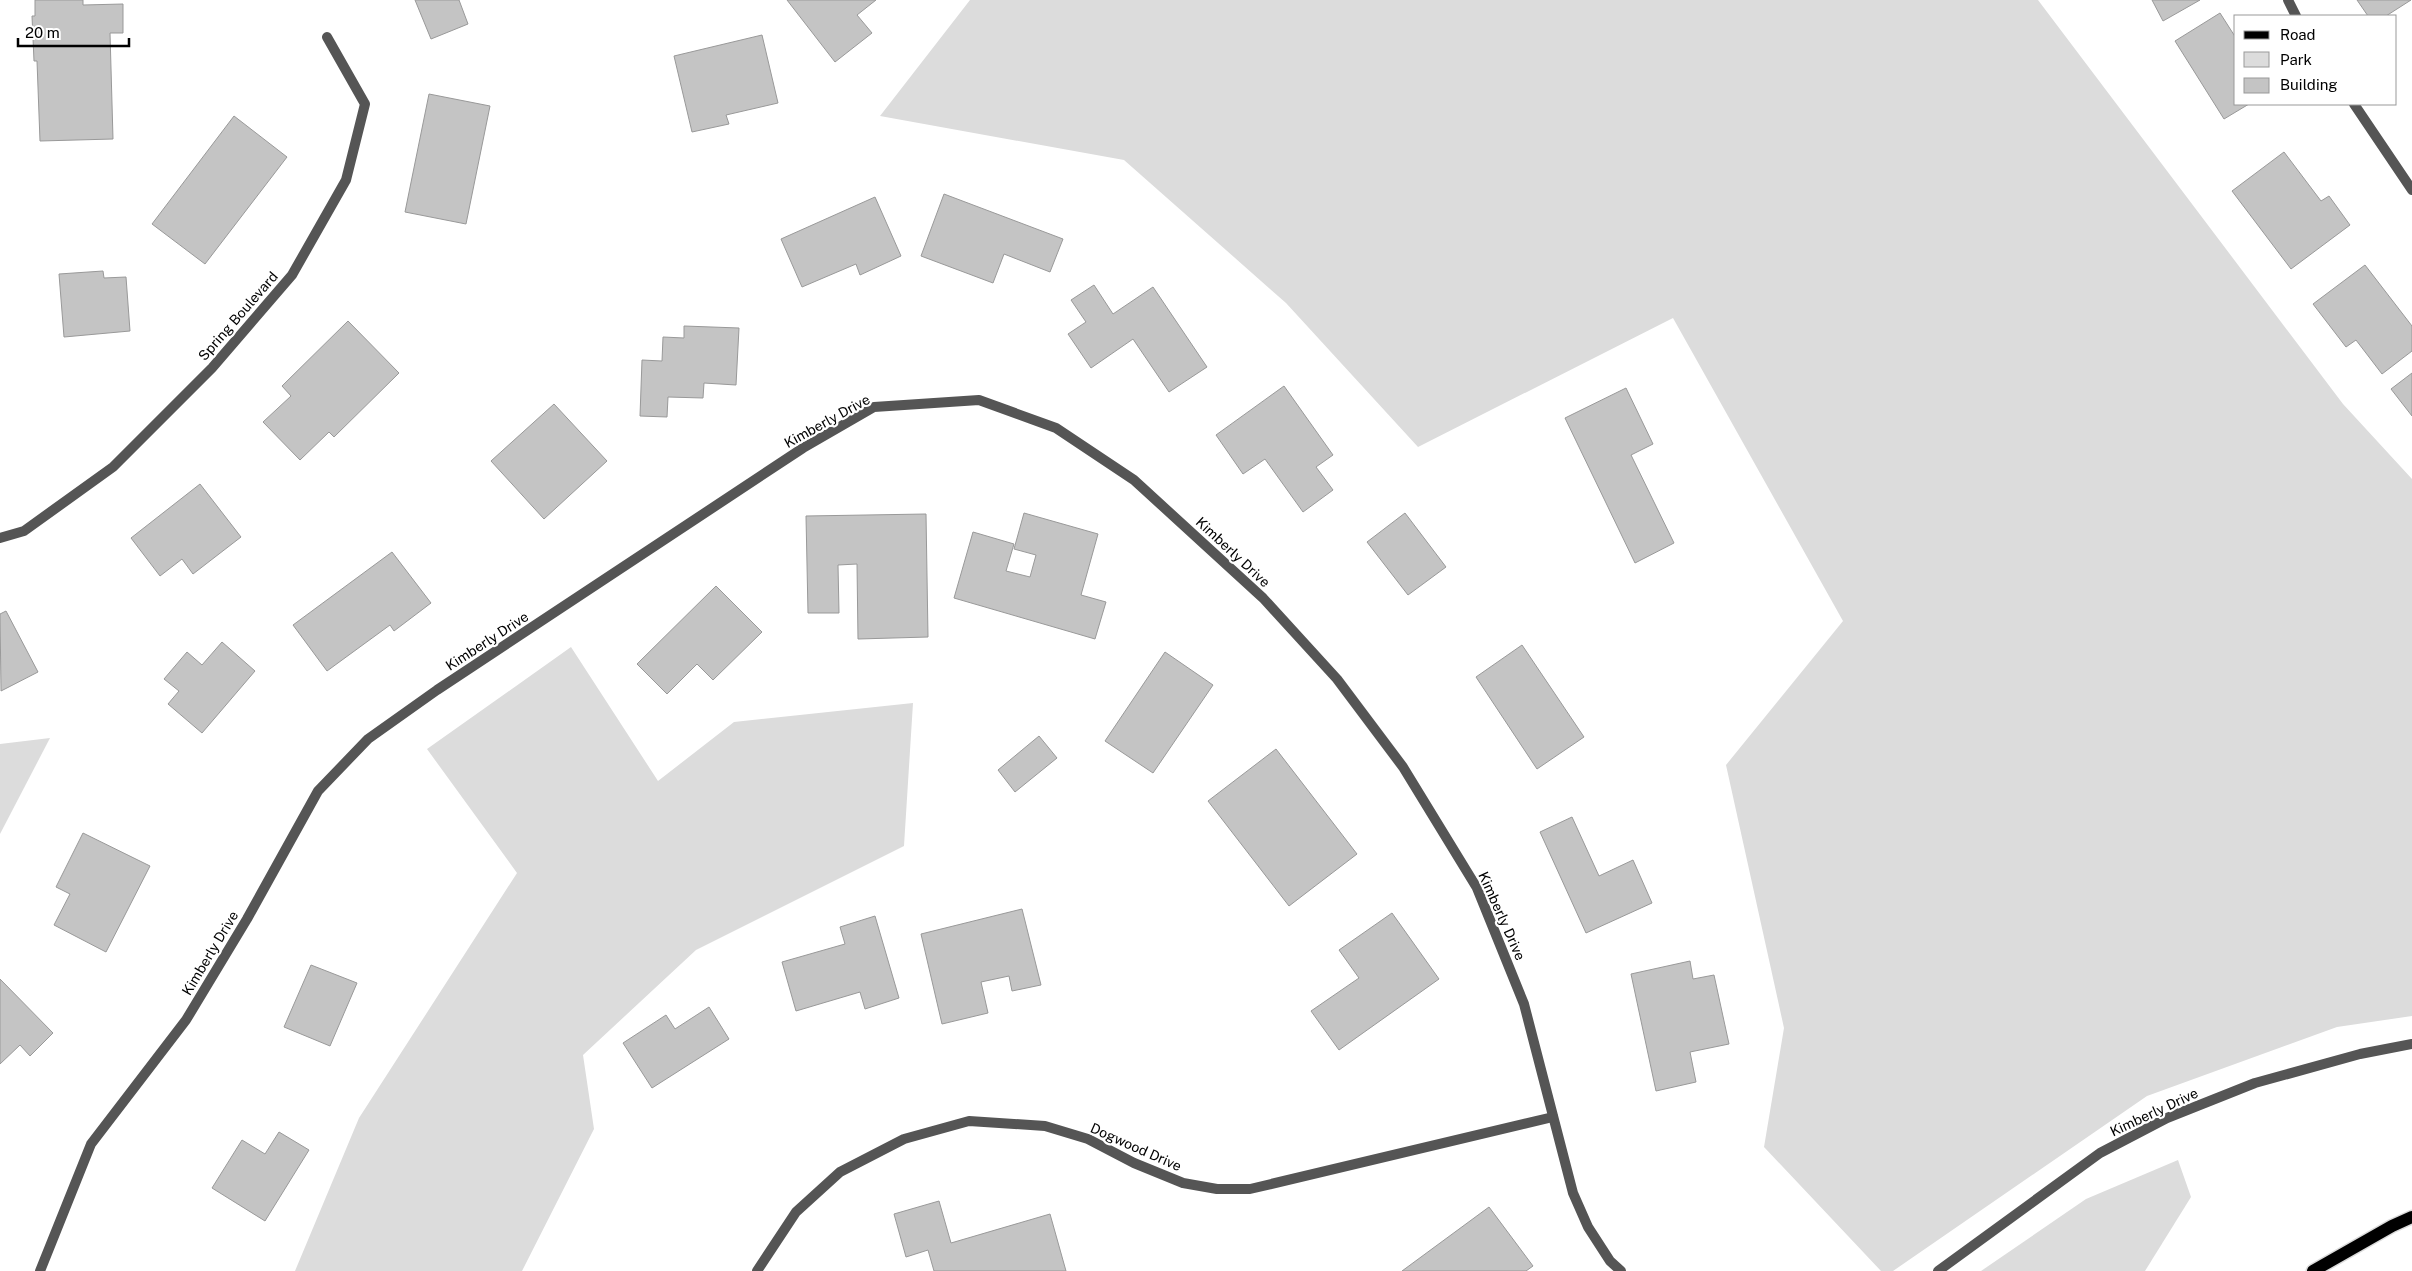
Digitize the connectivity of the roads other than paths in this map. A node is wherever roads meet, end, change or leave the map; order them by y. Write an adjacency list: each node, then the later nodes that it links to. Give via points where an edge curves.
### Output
1 (2288, 0): 2 (street)
2 (2296, 15)
3 (327, 37): 6 (street, Spring Boulevard, via 364,104 346,180 292,275 212,368 113,467 24,531)
4 (2355, 105): 5 (street)
5 (2412, 190)
6 (0, 538)
7 (2412, 1044): 13 (street, Kimberly Drive, via 2360,1054 2255,1084 2166,1118 2100,1153)
8 (1553, 1117): 10 (street, Kimberly Drive, via 1524,1004 1477,888 1392,752 1337,679 1263,598 1134,480 1056,428 979,400 874,407 803,448 368,739 318,791 186,1020 91,1144); 11 (street, Dogwood Drive, via 1250,1189 1184,1184 1088,1139 1045,1126 969,1121 904,1139 840,1172 796,1212); 12 (street, Kimberly Drive, via 1574,1193 1588,1227 1610,1261)
9 (2412, 1217): 14 (main road)
10 (40, 1271)
11 (757, 1271)
12 (1621, 1271)
13 (1938, 1271)
14 (2313, 1271)

